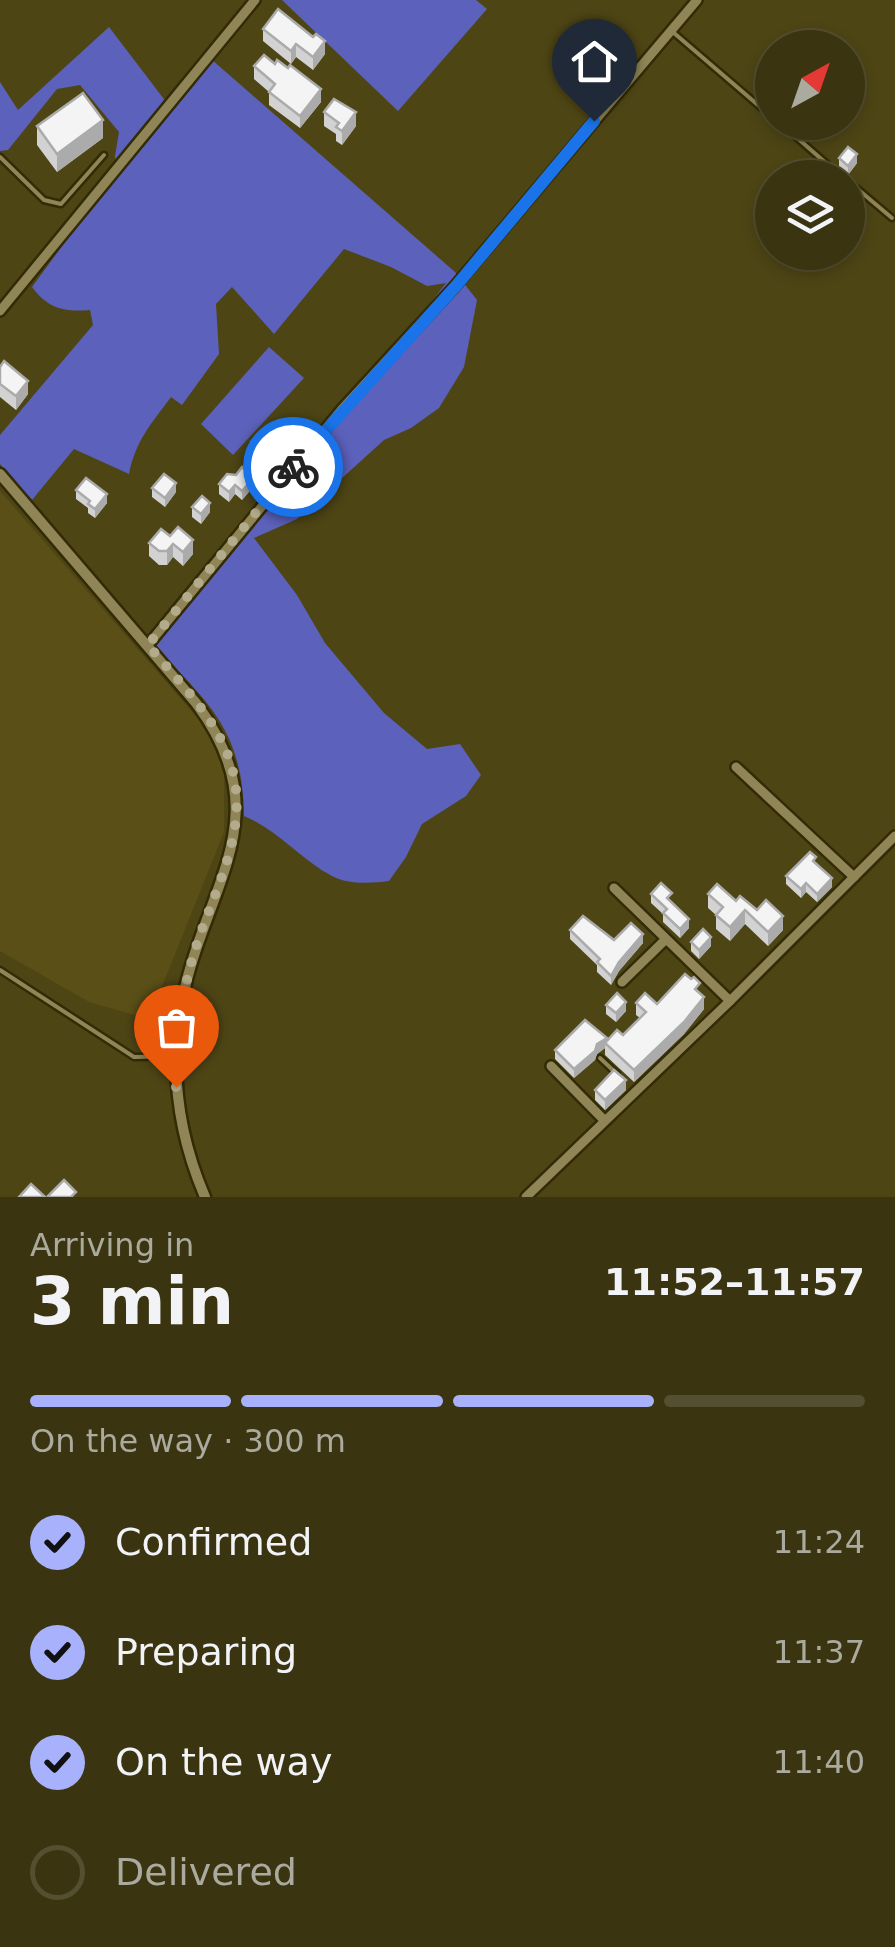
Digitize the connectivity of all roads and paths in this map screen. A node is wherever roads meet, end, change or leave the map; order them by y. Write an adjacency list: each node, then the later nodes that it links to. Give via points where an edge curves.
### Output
1 (255, 0): 11 (street)
2 (696, 0): 3 (street)
3 (670, 30): 4 (lane); 13 (street, via 456,286 342,408)
4 (755, 102)
5 (799, 140): 8 (lane)
6 (104, 155): 7 (lane, via 60,204 44,200)
7 (0, 158)
8 (823, 160)
9 (865, 195): 10 (lane)
10 (892, 218)
11 (0, 311)
12 (0, 474): 13 (street)
13 (148, 645): 22 (street, via 211,724 233,772 235,800 231,848 196,949)
14 (736, 766): 16 (street)
15 (895, 836): 16 (street)
16 (854, 876): 21 (street)
17 (614, 888): 18 (street)
18 (665, 940): 20 (street); 21 (street)
19 (0, 970): 22 (lane, via 134,1057)
20 (622, 982)
21 (730, 1001): 26 (street)
22 (176, 1056): 27 (street, via 181,1121)
23 (600, 1058): 25 (lane)
24 (551, 1066): 26 (street)
25 (624, 1080)
26 (604, 1120): 28 (street)
27 (205, 1197)
28 (526, 1197)

